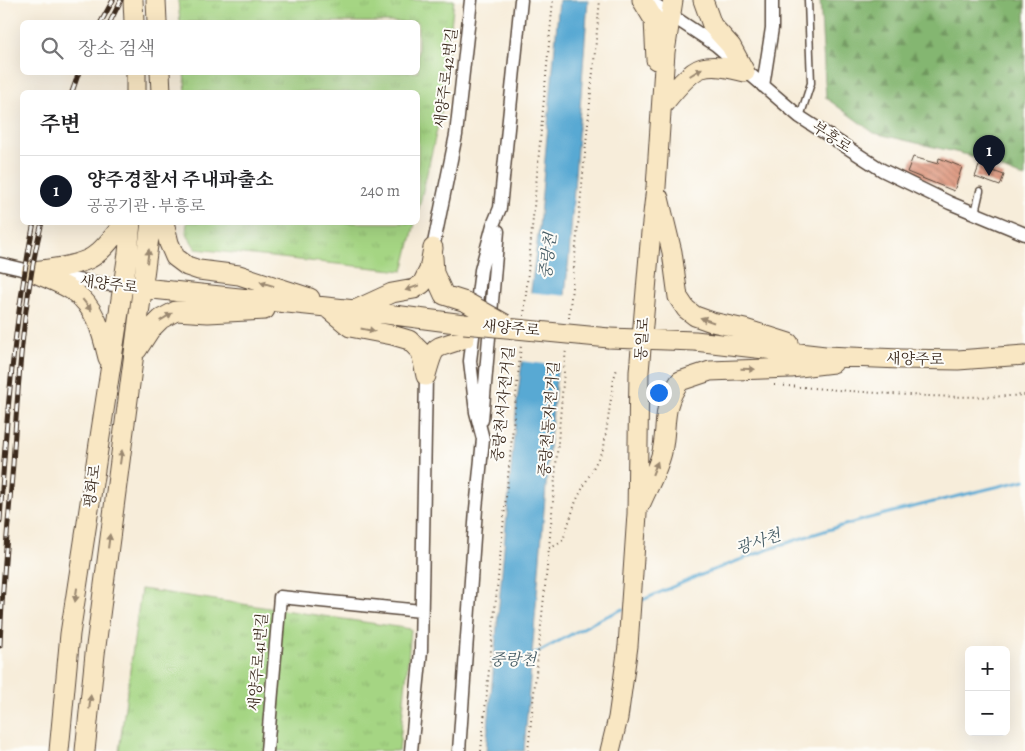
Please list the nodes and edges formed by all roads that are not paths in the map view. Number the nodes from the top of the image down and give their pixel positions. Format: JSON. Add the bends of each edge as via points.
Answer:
{"nodes":[{"id":1,"x":133,"y":0,"type":"edge"},
{"id":2,"x":156,"y":0,"type":"edge"},
{"id":3,"x":471,"y":0,"type":"edge"},
{"id":4,"x":521,"y":0,"type":"edge"},
{"id":5,"x":642,"y":0,"type":"edge"},
{"id":6,"x":648,"y":0,"type":"edge"},
{"id":7,"x":702,"y":0,"type":"edge"},
{"id":8,"x":772,"y":0,"type":"edge"},
{"id":9,"x":808,"y":0,"type":"edge"},
{"id":10,"x":672,"y":8,"type":"edge"},
{"id":11,"x":134,"y":20,"type":"edge"},
{"id":12,"x":157,"y":20,"type":"edge"},
{"id":13,"x":746,"y":72,"type":"junction"},
{"id":14,"x":136,"y":75,"type":"edge"},
{"id":15,"x":160,"y":75,"type":"edge"},
{"id":16,"x":763,"y":86,"type":"junction"},
{"id":17,"x":136,"y":90,"type":"edge"},
{"id":18,"x":161,"y":90,"type":"edge"},
{"id":19,"x":661,"y":113,"type":"junction"},
{"id":20,"x":800,"y":117,"type":"junction"},
{"id":21,"x":656,"y":187,"type":"junction"},
{"id":22,"x":980,"y":191,"type":"dead end"},
{"id":23,"x":975,"y":213,"type":"junction"},
{"id":24,"x":123,"y":225,"type":"edge"},
{"id":25,"x":131,"y":225,"type":"edge"},
{"id":26,"x":152,"y":225,"type":"edge"},
{"id":27,"x":165,"y":225,"type":"edge"},
{"id":28,"x":651,"y":232,"type":"junction"},
{"id":29,"x":1025,"y":234,"type":"edge"},
{"id":30,"x":433,"y":248,"type":"junction"},
{"id":31,"x":0,"y":264,"type":"edge"},
{"id":32,"x":31,"y":271,"type":"junction"},
{"id":33,"x":122,"y":287,"type":"junction"},
{"id":34,"x":143,"y":288,"type":"junction"},
{"id":35,"x":325,"y":307,"type":"junction"},
{"id":36,"x":351,"y":310,"type":"junction"},
{"id":37,"x":514,"y":328,"type":"junction"},
{"id":38,"x":464,"y":331,"type":"junction"},
{"id":39,"x":613,"y":338,"type":"junction"},
{"id":40,"x":643,"y":339,"type":"junction"},
{"id":41,"x":1025,"y":345,"type":"edge"},
{"id":42,"x":802,"y":352,"type":"junction"},
{"id":43,"x":135,"y":353,"type":"junction"},
{"id":44,"x":1016,"y":356,"type":"edge"},
{"id":45,"x":869,"y":358,"type":"junction"},
{"id":46,"x":110,"y":365,"type":"junction"},
{"id":47,"x":426,"y":376,"type":"junction"},
{"id":48,"x":638,"y":458,"type":"junction"},
{"id":49,"x":637,"y":514,"type":"junction"},
{"id":50,"x":420,"y":611,"type":"junction"},
{"id":51,"x":59,"y":751,"type":"edge"},
{"id":52,"x":85,"y":751,"type":"edge"},
{"id":53,"x":267,"y":751,"type":"edge"},
{"id":54,"x":411,"y":751,"type":"edge"},
{"id":55,"x":459,"y":751,"type":"edge"},
{"id":56,"x":610,"y":751,"type":"edge"}],
"edges":[{"from":1,"to":11,"type":"main road"},
{"from":2,"to":12,"type":"main road"},
{"from":3,"to":30,"type":"street","name":"새양주로42번길","via":[[456,135]]},
{"from":4,"to":55,"type":"street","via":[[500,208],[481,270],[470,361],[483,439]]},
{"from":5,"to":19,"type":"main road","via":[[654,20]]},
{"from":6,"to":10,"type":"street","name":"부흥로"},
{"from":7,"to":13,"type":"main road","via":[[712,25],[731,46]]},
{"from":8,"to":16,"type":"street","via":[[772,28]]},
{"from":9,"to":20,"type":"lane","via":[[811,83]]},
{"from":10,"to":13,"type":"street","name":"부흥로"},
{"from":10,"to":19,"type":"main road","name":"동일로"},
{"from":13,"to":16,"type":"street","name":"부흥로"},
{"from":19,"to":13,"type":"main road","one_way":true,"via":[[686,79],[702,68],[725,67]]},
{"from":14,"to":17,"type":"main road"},
{"from":15,"to":18,"type":"main road"},
{"from":16,"to":20,"type":"street","name":"부흥로"},
{"from":19,"to":21,"type":"main road","name":"동일로"},
{"from":20,"to":23,"type":"street","name":"부흥로","via":[[882,170]]},
{"from":21,"to":28,"type":"main road","name":"동일로"},
{"from":42,"to":21,"type":"main road","one_way":true,"via":[[793,344],[712,322],[686,309],[678,296],[672,252]]},
{"from":22,"to":23,"type":"lane"},
{"from":23,"to":29,"type":"street","name":"부흥로"},
{"from":24,"to":32,"type":"main road","via":[[90,258]]},
{"from":25,"to":33,"type":"main road","name":"평화로"},
{"from":34,"to":26,"type":"main road","name":"평화로","one_way":true},
{"from":36,"to":27,"type":"main road","one_way":true,"via":[[239,275],[187,266],[175,257]]},
{"from":28,"to":39,"type":"main road","via":[[632,329]]},
{"from":28,"to":40,"type":"main road","name":"동일로"},
{"from":30,"to":36,"type":"main road","one_way":true,"via":[[429,270],[422,284]]},
{"from":30,"to":37,"type":"main road","bridge":true,"via":[[434,273],[444,295],[466,302]]},
{"from":31,"to":32,"type":"street","name":"새양주로"},
{"from":32,"to":33,"type":"street","name":"새양주로"},
{"from":32,"to":46,"type":"main road","one_way":true,"via":[[73,291],[84,301],[98,321]]},
{"from":33,"to":34,"type":"street","name":"새양주로"},
{"from":33,"to":46,"type":"main road","name":"평화로"},
{"from":34,"to":35,"type":"main road","name":"새양주로"},
{"from":34,"to":43,"type":"main road","name":"평화로"},
{"from":35,"to":36,"type":"main road","name":"새양주로"},
{"from":43,"to":35,"type":"main road","one_way":true,"via":[[161,319],[176,311],[208,313]]},
{"from":35,"to":47,"type":"main road","one_way":true,"via":[[350,327],[409,340],[421,352]]},
{"from":36,"to":38,"type":"main road","name":"새양주로"},
{"from":37,"to":38,"type":"main road","name":"새양주로","bridge":true},
{"from":37,"to":39,"type":"main road","name":"새양주로","bridge":true},
{"from":38,"to":47,"type":"main road","via":[[435,348]]},
{"from":39,"to":40,"type":"main road","name":"새양주로"},
{"from":39,"to":48,"type":"main road","via":[[631,353],[630,405]]},
{"from":40,"to":42,"type":"main road","name":"새양주로"},
{"from":40,"to":48,"type":"main road","name":"동일로","via":[[639,372]]},
{"from":41,"to":44,"type":"main road"},
{"from":42,"to":45,"type":"main road","name":"새양주로"},
{"from":52,"to":43,"type":"main road","name":"평화로","one_way":true},
{"from":44,"to":45,"type":"main road","name":"새양주로","via":[[958,360]]},
{"from":49,"to":45,"type":"main road","one_way":true,"via":[[662,453],[668,402],[680,381],[710,371],[791,368]]},
{"from":46,"to":51,"type":"main road","name":"평화로","one_way":true,"via":[[70,634]]},
{"from":47,"to":50,"type":"street"},
{"from":48,"to":49,"type":"main road","name":"동일로"},
{"from":49,"to":56,"type":"main road","name":"동일로","via":[[628,646]]},
{"from":50,"to":53,"type":"street","name":"새양주로41번길","via":[[280,597]]},
{"from":50,"to":54,"type":"street","via":[[421,651]]}]}
